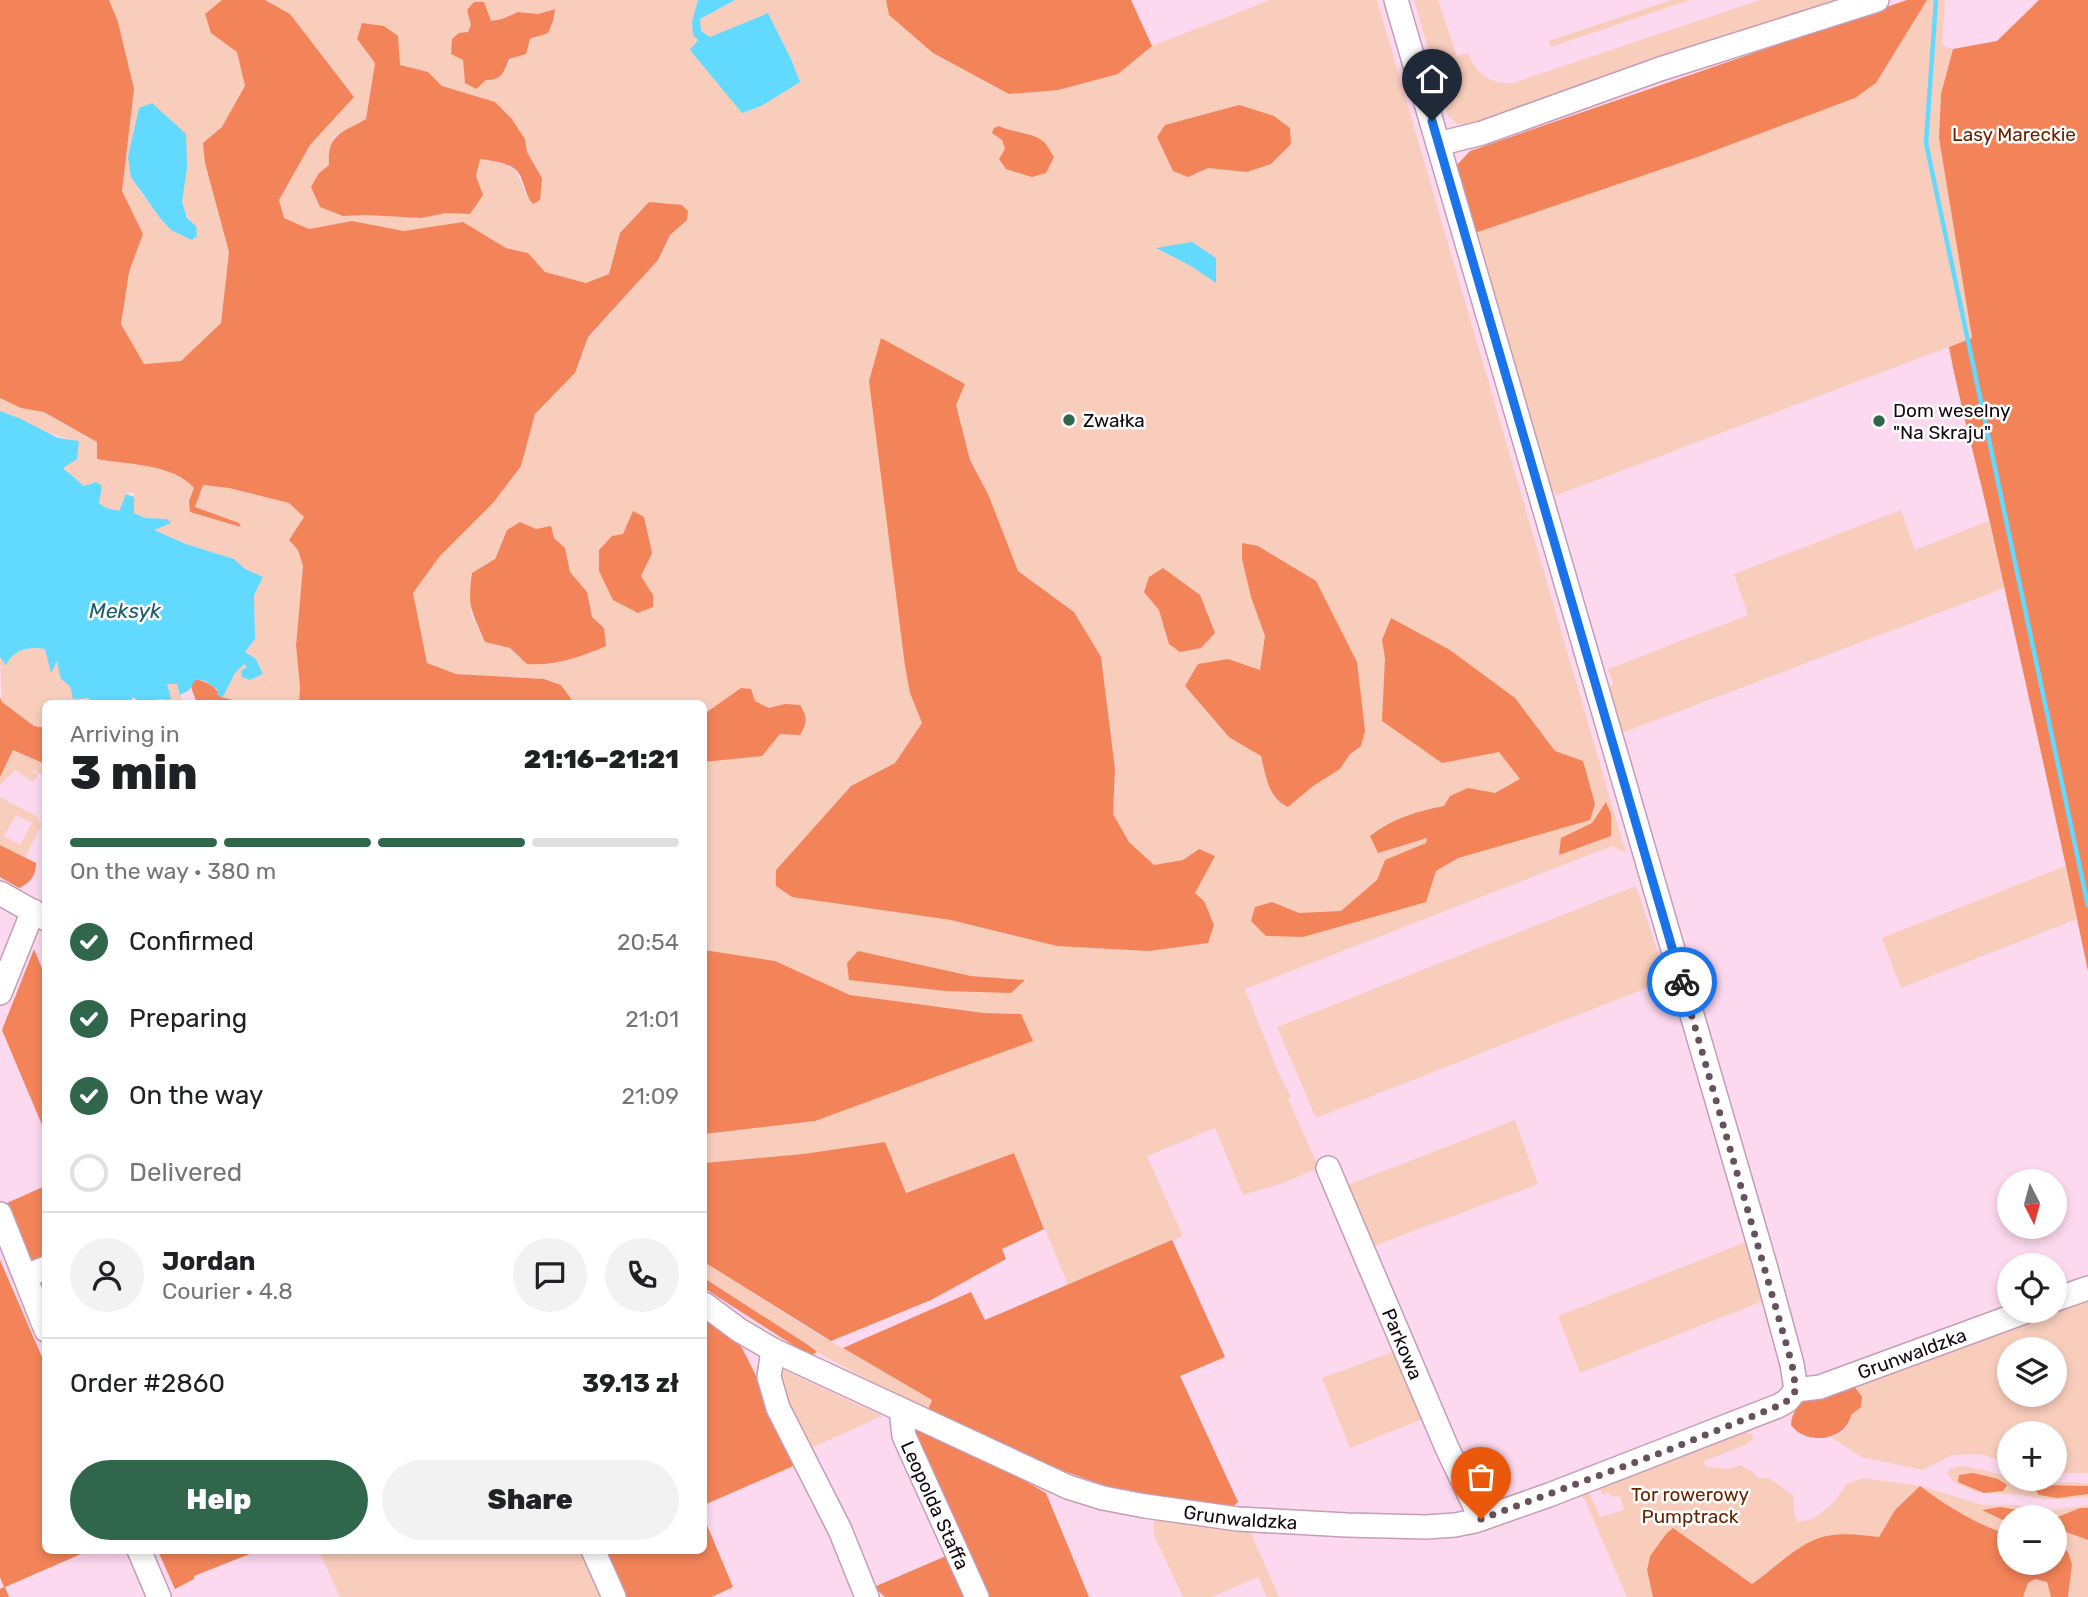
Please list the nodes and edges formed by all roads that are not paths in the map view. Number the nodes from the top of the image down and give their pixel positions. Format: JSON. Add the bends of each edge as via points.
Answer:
{"nodes":[{"id":1,"x":1396,"y":0,"type":"edge"},
{"id":2,"x":1877,"y":0,"type":"edge"},
{"id":3,"x":1438,"y":144,"type":"junction"},
{"id":4,"x":0,"y":892,"type":"edge"},
{"id":5,"x":39,"y":915,"type":"edge"},
{"id":6,"x":0,"y":993,"type":"edge"},
{"id":7,"x":1328,"y":1168,"type":"dead end"},
{"id":8,"x":0,"y":1214,"type":"edge"},
{"id":9,"x":35,"y":1272,"type":"edge"},
{"id":10,"x":2088,"y":1288,"type":"edge"},
{"id":11,"x":2067,"y":1295,"type":"edge"},
{"id":12,"x":707,"y":1306,"type":"edge"},
{"id":13,"x":42,"y":1310,"type":"edge"},
{"id":14,"x":1997,"y":1322,"type":"edge"},
{"id":15,"x":773,"y":1350,"type":"junction"},
{"id":16,"x":1796,"y":1385,"type":"junction"},
{"id":17,"x":901,"y":1410,"type":"junction"},
{"id":18,"x":1481,"y":1519,"type":"junction"},
{"id":19,"x":141,"y":1554,"type":"edge"},
{"id":20,"x":595,"y":1554,"type":"edge"},
{"id":21,"x":159,"y":1597,"type":"edge"},
{"id":22,"x":614,"y":1597,"type":"edge"},
{"id":23,"x":867,"y":1597,"type":"edge"},
{"id":24,"x":977,"y":1597,"type":"edge"}],
"edges":[{"from":1,"to":3,"type":"street"},
{"from":2,"to":3,"type":"street"},
{"from":3,"to":16,"type":"street"},
{"from":4,"to":5,"type":"street"},
{"from":5,"to":6,"type":"street"},
{"from":7,"to":18,"type":"street","name":"Parkowa"},
{"from":8,"to":9,"type":"street"},
{"from":9,"to":13,"type":"street"},
{"from":10,"to":11,"type":"street"},
{"from":12,"to":15,"type":"street","name":"Grunwaldzka"},
{"from":14,"to":16,"type":"street","name":"Grunwaldzka","via":[[1820,1387]]},
{"from":15,"to":17,"type":"street","name":"Grunwaldzka"},
{"from":15,"to":23,"type":"street","via":[[769,1377],[778,1408],[840,1530]]},
{"from":16,"to":18,"type":"street","name":"Grunwaldzka","via":[[1787,1401],[1778,1406]]},
{"from":17,"to":18,"type":"street","name":"Grunwaldzka","via":[[1077,1490],[1144,1506],[1238,1519],[1347,1525],[1426,1527]]},
{"from":17,"to":24,"type":"street","name":"Leopolda Staffa","via":[[904,1436]]},
{"from":19,"to":21,"type":"street"},
{"from":20,"to":22,"type":"street"}]}
